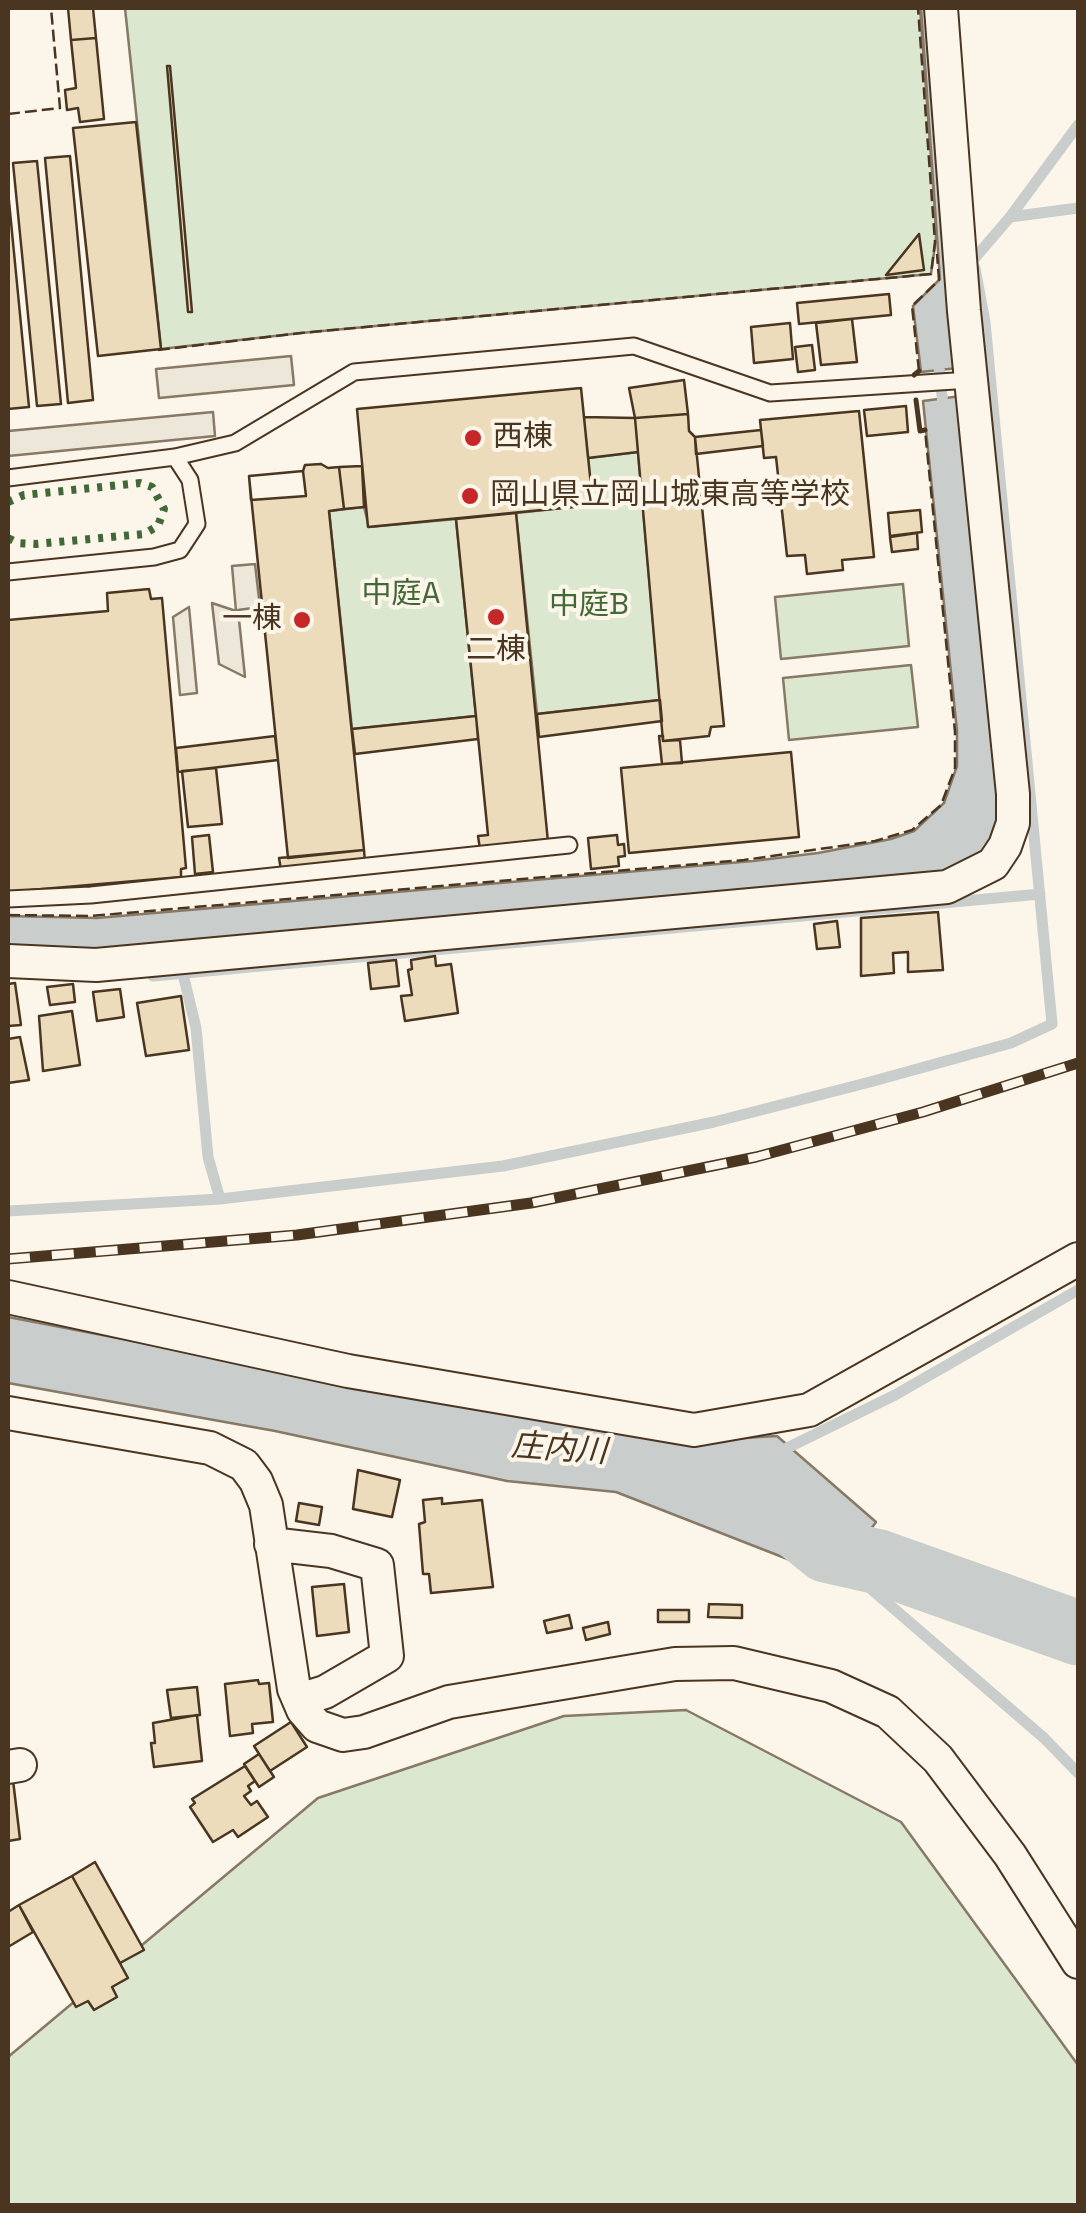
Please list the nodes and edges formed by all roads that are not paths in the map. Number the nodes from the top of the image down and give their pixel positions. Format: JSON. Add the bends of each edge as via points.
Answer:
{"nodes":[{"id":1,"x":941,"y":8,"type":"edge"},
{"id":2,"x":964,"y":381,"type":"junction"},
{"id":3,"x":175,"y":457,"type":"junction"},
{"id":4,"x":8,"y":478,"type":"edge"},
{"id":5,"x":8,"y":572,"type":"edge"},
{"id":6,"x":569,"y":845,"type":"dead end"},
{"id":7,"x":8,"y":899,"type":"edge"},
{"id":8,"x":8,"y":961,"type":"edge"},
{"id":9,"x":1078,"y":1259,"type":"edge"},
{"id":10,"x":8,"y":1296,"type":"edge"},
{"id":11,"x":8,"y":1413,"type":"edge"},
{"id":12,"x":272,"y":1544,"type":"junction"},
{"id":13,"x":299,"y":1700,"type":"junction"},
{"id":14,"x":1078,"y":1962,"type":"edge"}],
"edges":[{"from":1,"to":2,"type":"street"},
{"from":2,"to":3,"type":"lane","via":[[770,392],[634,346],[354,372],[235,444]]},
{"from":2,"to":8,"type":"street","via":[[1012,794],[1012,822],[994,864],[946,887],[96,965]]},
{"from":3,"to":4,"type":"lane"},
{"from":3,"to":5,"type":"lane","via":[[190,480],[198,524],[180,550]]},
{"from":6,"to":7,"type":"lane"},
{"from":9,"to":10,"type":"street","via":[[809,1410],[694,1430],[348,1371]]},
{"from":11,"to":12,"type":"street","via":[[210,1448],[244,1465],[256,1481]]},
{"from":12,"to":13,"type":"street"},
{"from":12,"to":13,"type":"street","via":[[377,1565],[387,1656]]},
{"from":13,"to":14,"type":"street","via":[[316,1726],[343,1736],[450,1702],[675,1664],[734,1663],[830,1686],[888,1712],[938,1759]]}]}
